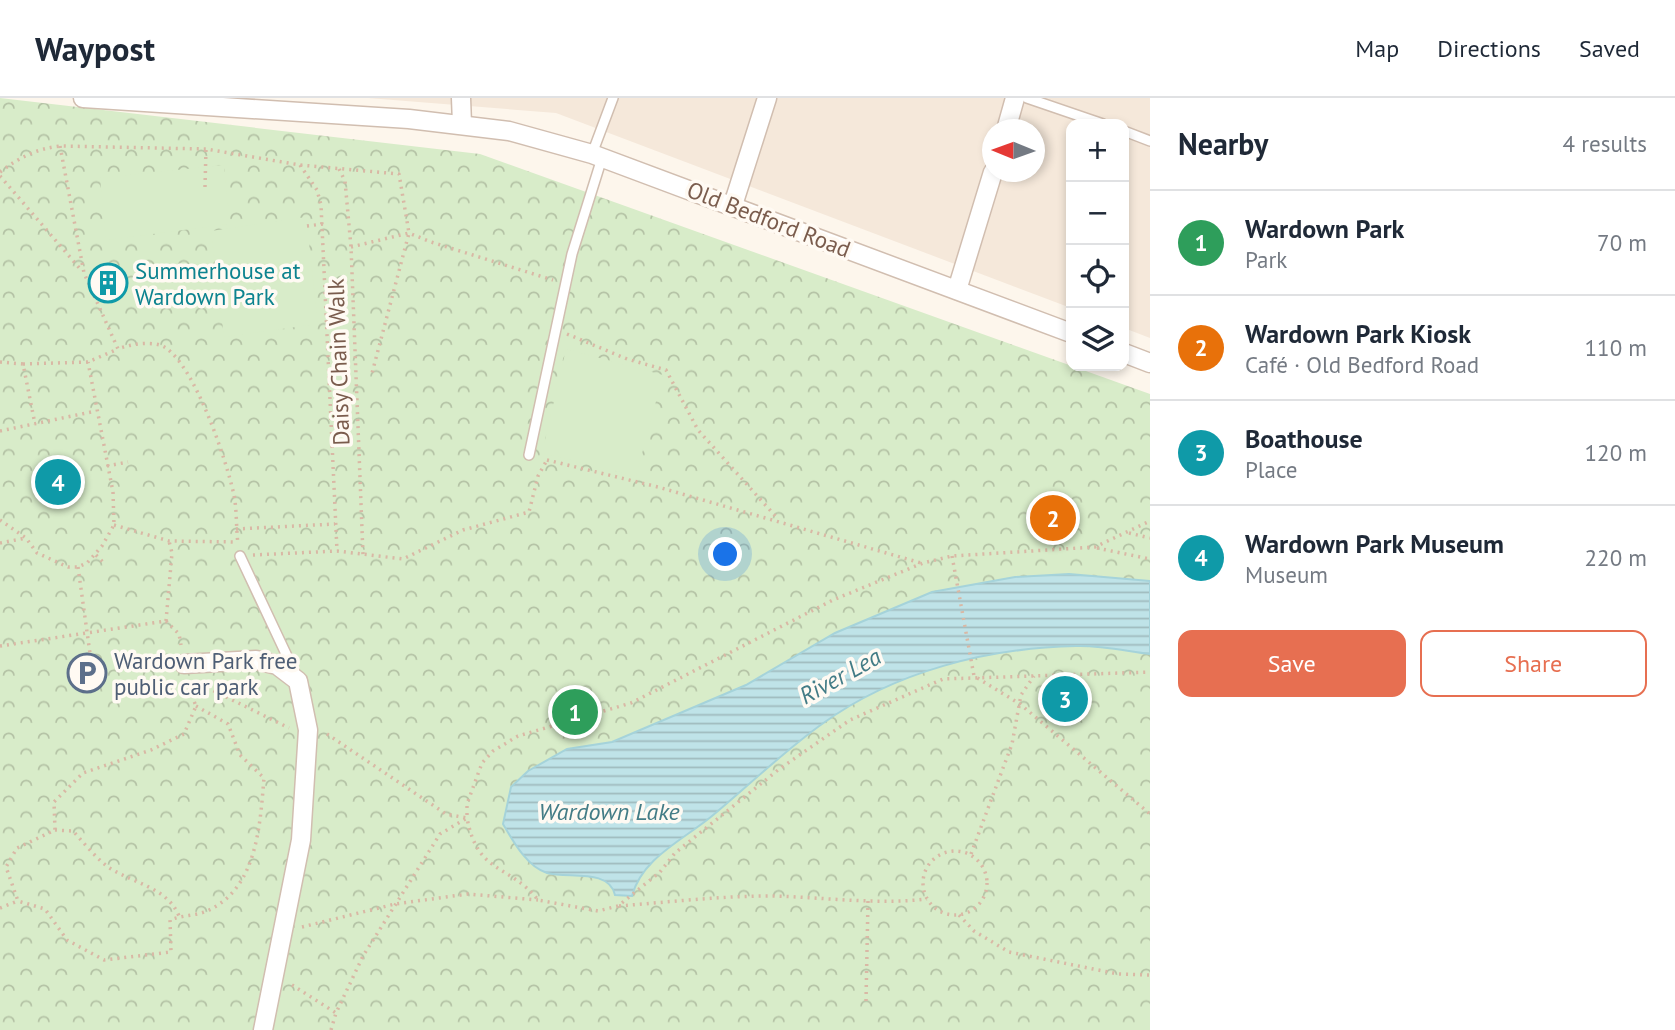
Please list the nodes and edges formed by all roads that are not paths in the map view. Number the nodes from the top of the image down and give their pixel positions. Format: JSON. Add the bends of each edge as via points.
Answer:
{"nodes":[{"id":1,"x":83,"y":98,"type":"edge"},
{"id":2,"x":461,"y":98,"type":"edge"},
{"id":3,"x":613,"y":98,"type":"edge"},
{"id":4,"x":767,"y":98,"type":"edge"},
{"id":5,"x":1015,"y":99,"type":"edge"},
{"id":6,"x":1009,"y":119,"type":"edge"},
{"id":7,"x":1085,"y":119,"type":"edge"},
{"id":8,"x":462,"y":124,"type":"junction"},
{"id":9,"x":1129,"y":133,"type":"edge"},
{"id":10,"x":1150,"y":141,"type":"edge"},
{"id":11,"x":597,"y":156,"type":"junction"},
{"id":12,"x":990,"y":182,"type":"edge"},
{"id":13,"x":733,"y":205,"type":"junction"},
{"id":14,"x":957,"y":290,"type":"junction"},
{"id":15,"x":1066,"y":331,"type":"edge"},
{"id":16,"x":1129,"y":355,"type":"edge"},
{"id":17,"x":1150,"y":363,"type":"edge"},
{"id":18,"x":529,"y":455,"type":"road end"},
{"id":19,"x":240,"y":555,"type":"road end"},
{"id":20,"x":184,"y":664,"type":"dead end"},
{"id":21,"x":298,"y":681,"type":"junction"},
{"id":22,"x":263,"y":1030,"type":"edge"}],
"edges":[{"from":1,"to":8,"type":"street","name":"Old Bedford Road"},
{"from":2,"to":8,"type":"street"},
{"from":3,"to":11,"type":"lane"},
{"from":4,"to":13,"type":"street"},
{"from":5,"to":6,"type":"street"},
{"from":5,"to":7,"type":"lane"},
{"from":8,"to":11,"type":"street","name":"Old Bedford Road","via":[[551,141]]},
{"from":9,"to":10,"type":"lane"},
{"from":11,"to":13,"type":"street","name":"Old Bedford Road"},
{"from":11,"to":18,"type":"lane"},
{"from":12,"to":14,"type":"street"},
{"from":13,"to":14,"type":"street","name":"Old Bedford Road"},
{"from":14,"to":15,"type":"street","name":"Old Bedford Road"},
{"from":16,"to":17,"type":"street"},
{"from":19,"to":21,"type":"lane"},
{"from":20,"to":21,"type":"street","via":[[256,660],[277,665]]},
{"from":21,"to":22,"type":"street","via":[[301,840]]}]}
